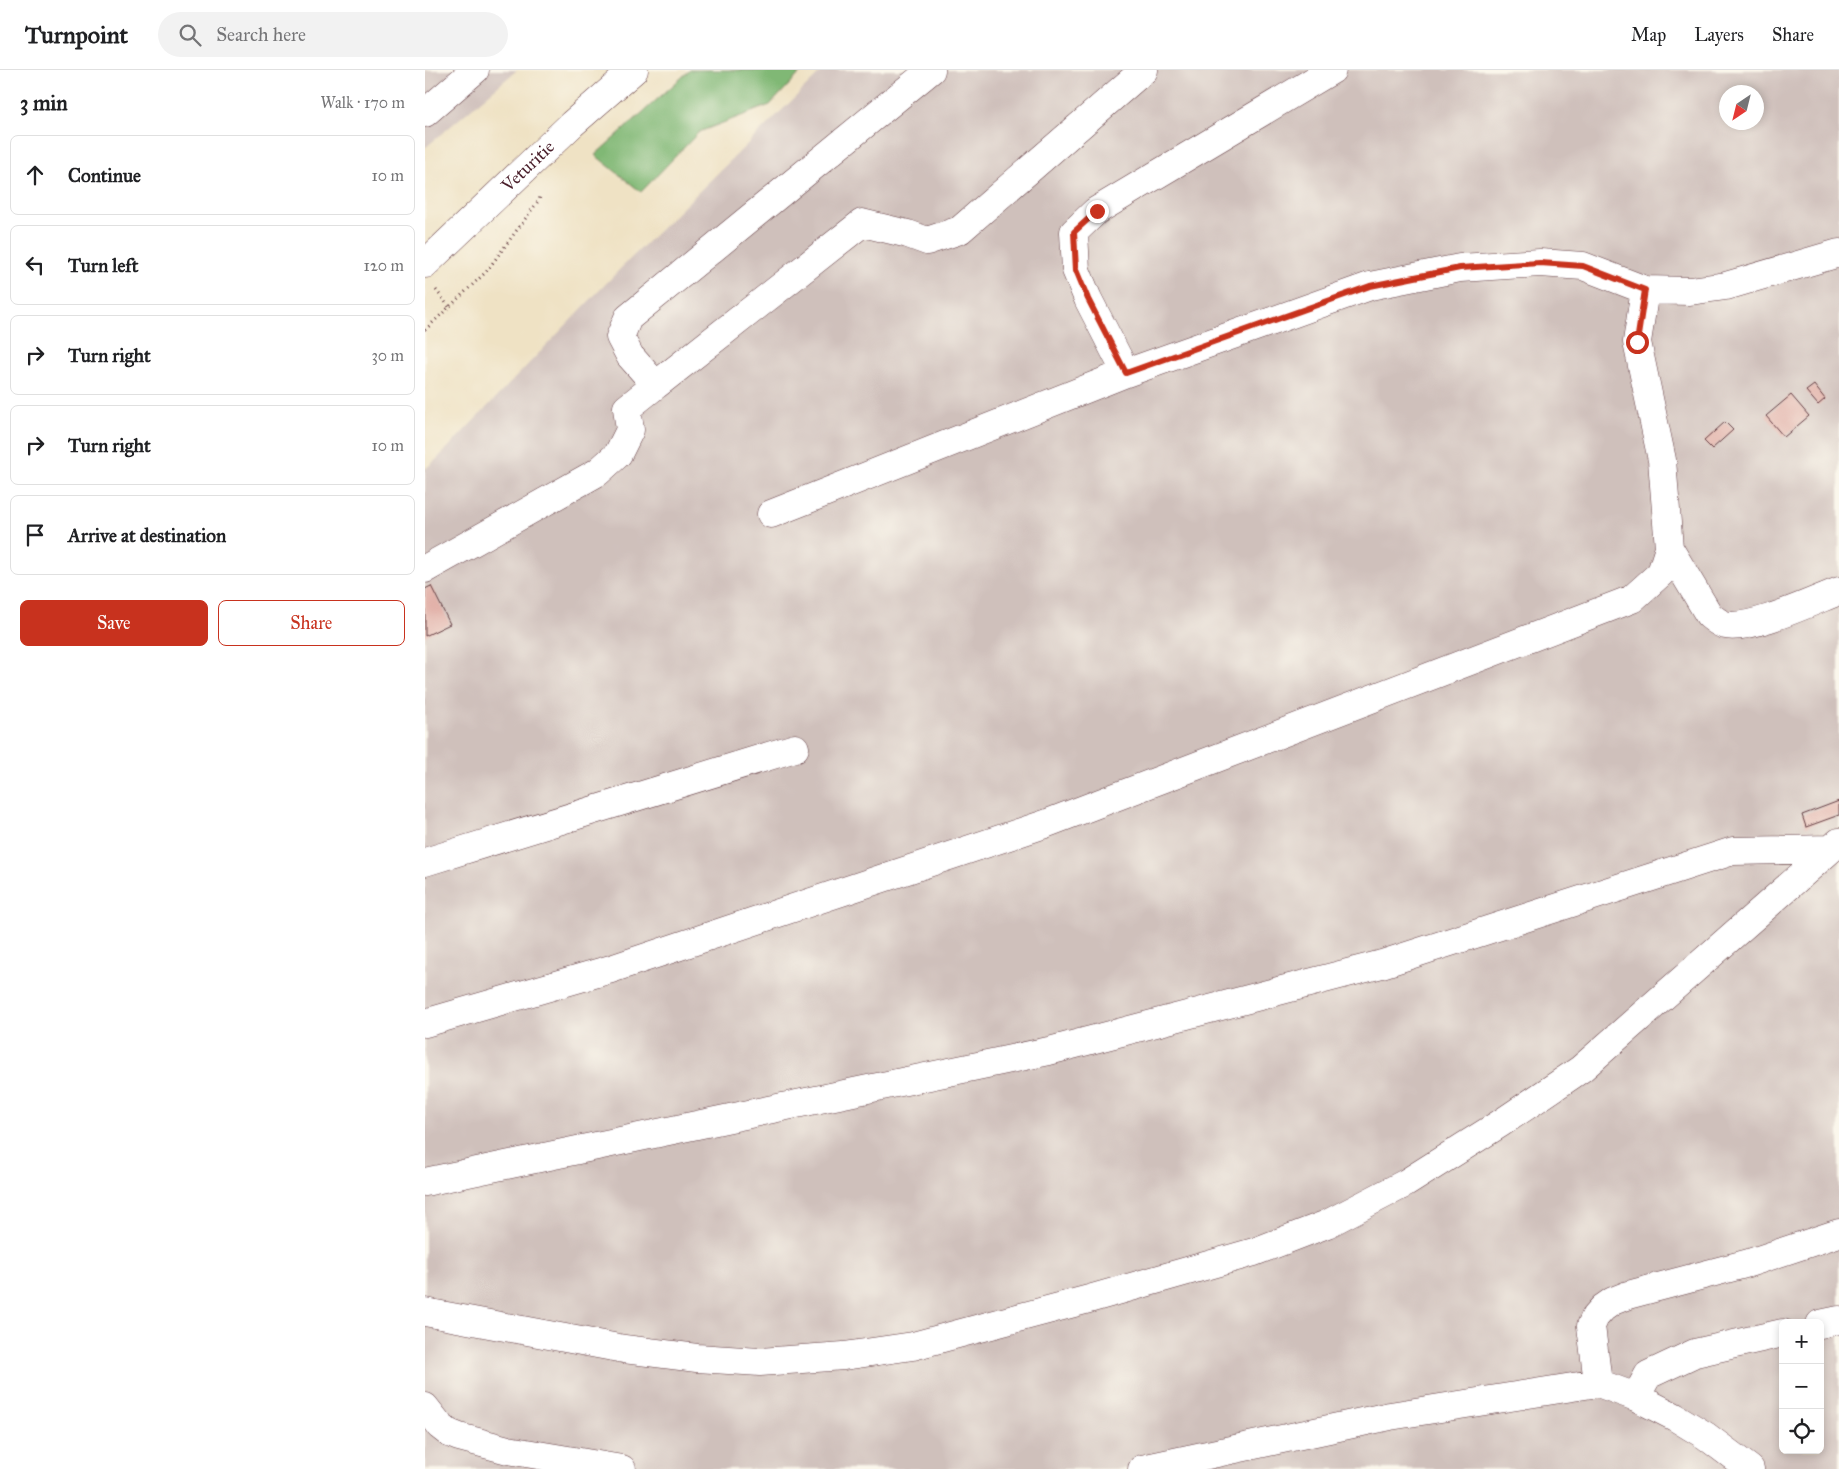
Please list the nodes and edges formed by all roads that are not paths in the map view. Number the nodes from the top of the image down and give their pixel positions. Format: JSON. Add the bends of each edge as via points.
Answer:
{"nodes":[{"id":1,"x":475,"y":70,"type":"edge"},
{"id":2,"x":634,"y":70,"type":"edge"},
{"id":3,"x":931,"y":70,"type":"edge"},
{"id":4,"x":1144,"y":70,"type":"edge"},
{"id":5,"x":1332,"y":70,"type":"edge"},
{"id":6,"x":425,"y":113,"type":"edge"},
{"id":7,"x":1839,"y":253,"type":"edge"},
{"id":8,"x":425,"y":264,"type":"edge"},
{"id":9,"x":1645,"y":290,"type":"junction"},
{"id":10,"x":1126,"y":373,"type":"junction"},
{"id":11,"x":656,"y":385,"type":"junction"},
{"id":12,"x":771,"y":514,"type":"dead end"},
{"id":13,"x":1669,"y":548,"type":"junction"},
{"id":14,"x":425,"y":569,"type":"edge"},
{"id":15,"x":1839,"y":591,"type":"edge"},
{"id":16,"x":795,"y":748,"type":"dead end"},
{"id":17,"x":1835,"y":845,"type":"edge"},
{"id":18,"x":425,"y":862,"type":"edge"},
{"id":19,"x":425,"y":1023,"type":"edge"},
{"id":20,"x":425,"y":1182,"type":"edge"},
{"id":21,"x":1839,"y":1233,"type":"edge"},
{"id":22,"x":426,"y":1316,"type":"edge"},
{"id":23,"x":1839,"y":1320,"type":"edge"},
{"id":24,"x":1824,"y":1323,"type":"edge"},
{"id":25,"x":1779,"y":1334,"type":"edge"},
{"id":26,"x":1598,"y":1383,"type":"junction"},
{"id":27,"x":1635,"y":1397,"type":"junction"},
{"id":28,"x":425,"y":1407,"type":"edge"},
{"id":29,"x":622,"y":1469,"type":"edge"},
{"id":30,"x":1141,"y":1469,"type":"edge"},
{"id":31,"x":1750,"y":1469,"type":"edge"}],
"edges":[{"from":1,"to":6,"type":"main road"},
{"from":2,"to":8,"type":"main road","name":"Veturitie"},
{"from":3,"to":11,"type":"main road","via":[[628,318],[620,337],[630,356]]},
{"from":4,"to":11,"type":"main road","via":[[960,230],[927,242],[862,223]]},
{"from":5,"to":10,"type":"main road","via":[[1097,211],[1074,232],[1076,270]]},
{"from":7,"to":9,"type":"main road","via":[[1726,286],[1690,291]]},
{"from":9,"to":10,"type":"main road","via":[[1583,266],[1540,263],[1460,268],[1370,286]]},
{"from":9,"to":13,"type":"main road","via":[[1637,342],[1662,460]]},
{"from":10,"to":12,"type":"main road"},
{"from":11,"to":14,"type":"main road","via":[[627,408],[630,430],[618,454],[598,472]]},
{"from":13,"to":15,"type":"main road","via":[[1709,615],[1725,625],[1754,623]]},
{"from":13,"to":19,"type":"main road","via":[[1661,573],[1632,599],[1045,824],[611,969]]},
{"from":16,"to":18,"type":"main road"},
{"from":17,"to":20,"type":"main road","via":[[1733,851],[1382,964],[1049,1051]]},
{"from":17,"to":22,"type":"main road","via":[[1581,1069],[1406,1183],[1327,1224],[1254,1252],[913,1346],[844,1356],[760,1362],[697,1358]]},
{"from":21,"to":26,"type":"main road","via":[[1749,1263],[1613,1301],[1595,1317],[1591,1326]]},
{"from":23,"to":24,"type":"main road"},
{"from":25,"to":27,"type":"main road","via":[[1695,1353],[1648,1375]]},
{"from":26,"to":27,"type":"main road"},
{"from":26,"to":30,"type":"main road","via":[[1390,1416]]},
{"from":27,"to":31,"type":"main road","via":[[1675,1417]]},
{"from":28,"to":29,"type":"main road","via":[[440,1426],[459,1437],[508,1450]]}]}
